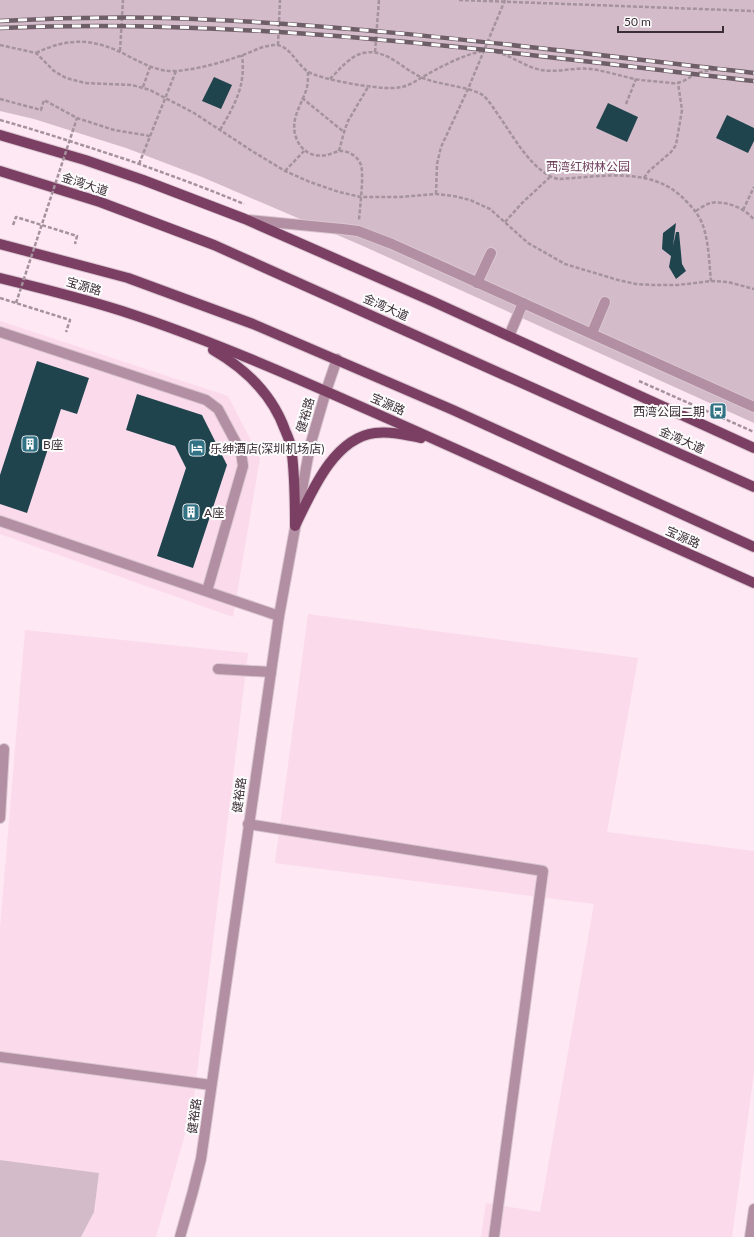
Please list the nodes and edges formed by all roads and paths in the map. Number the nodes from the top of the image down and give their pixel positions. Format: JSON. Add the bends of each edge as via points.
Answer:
{"nodes":[{"id":1,"x":123,"y":0,"type":"edge"},
{"id":2,"x":280,"y":0,"type":"edge"},
{"id":3,"x":379,"y":0,"type":"edge"},
{"id":4,"x":460,"y":0,"type":"edge"},
{"id":5,"x":500,"y":0,"type":"edge"},
{"id":6,"x":511,"y":0,"type":"edge"},
{"id":7,"x":505,"y":1,"type":"edge"},
{"id":8,"x":754,"y":12,"type":"edge"},
{"id":9,"x":0,"y":45,"type":"edge"},
{"id":10,"x":278,"y":45,"type":"junction"},
{"id":11,"x":120,"y":51,"type":"junction"},
{"id":12,"x":484,"y":51,"type":"junction"},
{"id":13,"x":375,"y":52,"type":"junction"},
{"id":14,"x":36,"y":54,"type":"junction"},
{"id":15,"x":242,"y":55,"type":"junction"},
{"id":16,"x":150,"y":67,"type":"junction"},
{"id":17,"x":176,"y":71,"type":"junction"},
{"id":18,"x":308,"y":72,"type":"junction"},
{"id":19,"x":754,"y":74,"type":"edge"},
{"id":20,"x":422,"y":78,"type":"junction"},
{"id":21,"x":330,"y":79,"type":"junction"},
{"id":22,"x":636,"y":79,"type":"junction"},
{"id":23,"x":678,"y":83,"type":"junction"},
{"id":24,"x":368,"y":86,"type":"junction"},
{"id":25,"x":143,"y":87,"type":"junction"},
{"id":26,"x":468,"y":90,"type":"junction"},
{"id":27,"x":166,"y":97,"type":"junction"},
{"id":28,"x":302,"y":98,"type":"junction"},
{"id":29,"x":0,"y":99,"type":"edge"},
{"id":30,"x":626,"y":104,"type":"dead end"},
{"id":31,"x":77,"y":118,"type":"junction"},
{"id":32,"x":220,"y":130,"type":"junction"},
{"id":33,"x":344,"y":132,"type":"junction"},
{"id":34,"x":0,"y":135,"type":"edge"},
{"id":35,"x":150,"y":136,"type":"junction"},
{"id":36,"x":304,"y":151,"type":"junction"},
{"id":37,"x":339,"y":151,"type":"junction"},
{"id":38,"x":139,"y":164,"type":"dead end"},
{"id":39,"x":286,"y":171,"type":"junction"},
{"id":40,"x":0,"y":172,"type":"edge"},
{"id":41,"x":550,"y":177,"type":"junction"},
{"id":42,"x":644,"y":178,"type":"junction"},
{"id":43,"x":754,"y":187,"type":"edge"},
{"id":44,"x":436,"y":194,"type":"junction"},
{"id":45,"x":361,"y":197,"type":"junction"},
{"id":46,"x":743,"y":210,"type":"junction"},
{"id":47,"x":696,"y":211,"type":"junction"},
{"id":48,"x":245,"y":219,"type":"junction"},
{"id":49,"x":754,"y":220,"type":"edge"},
{"id":50,"x":505,"y":222,"type":"junction"},
{"id":51,"x":13,"y":225,"type":"dead end"},
{"id":52,"x":42,"y":225,"type":"junction"},
{"id":53,"x":358,"y":232,"type":"junction"},
{"id":54,"x":0,"y":244,"type":"edge"},
{"id":55,"x":75,"y":244,"type":"dead end"},
{"id":56,"x":491,"y":253,"type":"dead end"},
{"id":57,"x":0,"y":278,"type":"edge"},
{"id":58,"x":711,"y":281,"type":"junction"},
{"id":59,"x":477,"y":284,"type":"junction"},
{"id":60,"x":754,"y":289,"type":"edge"},
{"id":61,"x":0,"y":298,"type":"edge"},
{"id":62,"x":605,"y":302,"type":"dead end"},
{"id":63,"x":16,"y":303,"type":"junction"},
{"id":64,"x":523,"y":304,"type":"junction"},
{"id":65,"x":0,"y":332,"type":"edge"},
{"id":66,"x":66,"y":332,"type":"dead end"},
{"id":67,"x":184,"y":333,"type":"junction"},
{"id":68,"x":592,"y":334,"type":"junction"},
{"id":69,"x":509,"y":336,"type":"junction"},
{"id":70,"x":337,"y":359,"type":"junction"},
{"id":71,"x":326,"y":391,"type":"junction"},
{"id":72,"x":754,"y":408,"type":"edge"},
{"id":73,"x":440,"y":442,"type":"junction"},
{"id":74,"x":754,"y":448,"type":"edge"},
{"id":75,"x":754,"y":487,"type":"edge"},
{"id":76,"x":0,"y":521,"type":"edge"},
{"id":77,"x":295,"y":526,"type":"junction"},
{"id":78,"x":754,"y":547,"type":"edge"},
{"id":79,"x":726,"y":571,"type":"junction"},
{"id":80,"x":754,"y":583,"type":"edge"},
{"id":81,"x":754,"y":590,"type":"edge"},
{"id":82,"x":207,"y":592,"type":"junction"},
{"id":83,"x":279,"y":616,"type":"junction"},
{"id":84,"x":218,"y":669,"type":"dead end"},
{"id":85,"x":271,"y":672,"type":"junction"},
{"id":86,"x":4,"y":749,"type":"dead end"},
{"id":87,"x":0,"y":818,"type":"edge"},
{"id":88,"x":248,"y":824,"type":"junction"},
{"id":89,"x":0,"y":1057,"type":"edge"},
{"id":90,"x":211,"y":1085,"type":"junction"},
{"id":91,"x":754,"y":1209,"type":"edge"},
{"id":92,"x":180,"y":1237,"type":"edge"},
{"id":93,"x":494,"y":1237,"type":"edge"},
{"id":94,"x":750,"y":1237,"type":"edge"}],
"edges":[{"from":1,"to":11,"type":"path"},
{"from":2,"to":10,"type":"path"},
{"from":3,"to":13,"type":"path"},
{"from":4,"to":7,"type":"path"},
{"from":5,"to":7,"type":"path"},
{"from":6,"to":7,"type":"path"},
{"from":7,"to":8,"type":"path"},
{"from":7,"to":12,"type":"path"},
{"from":9,"to":14,"type":"path"},
{"from":10,"to":15,"type":"path","via":[[259,48]]},
{"from":10,"to":18,"type":"path","via":[[289,50]]},
{"from":11,"to":14,"type":"path","via":[[83,41],[54,46]]},
{"from":11,"to":16,"type":"path"},
{"from":12,"to":20,"type":"path","via":[[468,55]]},
{"from":12,"to":22,"type":"path","via":[[506,55],[542,70],[590,69]]},
{"from":12,"to":26,"type":"path"},
{"from":13,"to":20,"type":"path","via":[[386,55]]},
{"from":13,"to":21,"type":"path","via":[[356,56]]},
{"from":14,"to":25,"type":"path","via":[[66,78],[85,83]]},
{"from":15,"to":17,"type":"path","via":[[207,66]]},
{"from":15,"to":32,"type":"path","via":[[243,77],[235,105]]},
{"from":16,"to":17,"type":"path"},
{"from":16,"to":25,"type":"path"},
{"from":17,"to":27,"type":"path"},
{"from":18,"to":21,"type":"path"},
{"from":18,"to":28,"type":"path"},
{"from":19,"to":23,"type":"path","via":[[716,69]]},
{"from":20,"to":24,"type":"path","via":[[404,87]]},
{"from":20,"to":26,"type":"path"},
{"from":21,"to":24,"type":"path"},
{"from":22,"to":23,"type":"path"},
{"from":22,"to":30,"type":"path"},
{"from":23,"to":42,"type":"path","via":[[682,110],[676,145]]},
{"from":24,"to":33,"type":"path"},
{"from":25,"to":27,"type":"path"},
{"from":26,"to":41,"type":"path","via":[[485,97],[534,165]]},
{"from":26,"to":44,"type":"path","via":[[441,147],[437,164]]},
{"from":27,"to":32,"type":"path"},
{"from":27,"to":35,"type":"path"},
{"from":28,"to":33,"type":"path"},
{"from":28,"to":36,"type":"path","via":[[295,120],[295,134]]},
{"from":29,"to":31,"type":"path","via":[[41,110],[44,100]]},
{"from":31,"to":35,"type":"path","via":[[114,130]]},
{"from":31,"to":52,"type":"path","bridge":true},
{"from":32,"to":39,"type":"path"},
{"from":33,"to":37,"type":"path"},
{"from":34,"to":48,"type":"main road","name":"金湾大道","via":[[85,160]]},
{"from":35,"to":38,"type":"path"},
{"from":36,"to":37,"type":"path","via":[[318,156]]},
{"from":36,"to":39,"type":"path"},
{"from":37,"to":45,"type":"path","via":[[347,152],[361,164]]},
{"from":39,"to":45,"type":"path","via":[[324,187]]},
{"from":40,"to":75,"type":"main road","name":"金湾大道","via":[[100,202],[214,245]]},
{"from":41,"to":42,"type":"path","via":[[558,179],[612,175]]},
{"from":41,"to":50,"type":"path"},
{"from":42,"to":47,"type":"path","via":[[673,189]]},
{"from":43,"to":46,"type":"path"},
{"from":44,"to":45,"type":"path","via":[[400,198]]},
{"from":44,"to":50,"type":"path","via":[[470,200],[490,209]]},
{"from":45,"to":53,"type":"path"},
{"from":46,"to":47,"type":"path","via":[[719,202]]},
{"from":46,"to":49,"type":"path"},
{"from":47,"to":58,"type":"path","via":[[706,240]]},
{"from":48,"to":53,"type":"street"},
{"from":48,"to":69,"type":"main road","name":"金湾大道"},
{"from":50,"to":58,"type":"path","via":[[528,243],[565,264],[618,280],[652,285]]},
{"from":51,"to":52,"type":"path","via":[[16,217]]},
{"from":52,"to":55,"type":"path","via":[[77,236]]},
{"from":52,"to":63,"type":"path","bridge":true},
{"from":53,"to":59,"type":"street","via":[[392,244]]},
{"from":54,"to":70,"type":"main road","name":"宝源路","via":[[128,278],[253,324]]},
{"from":56,"to":59,"type":"street"},
{"from":57,"to":67,"type":"main road","name":"宝源路","via":[[122,311]]},
{"from":58,"to":60,"type":"path","via":[[728,282]]},
{"from":59,"to":64,"type":"street"},
{"from":61,"to":63,"type":"path"},
{"from":62,"to":68,"type":"street"},
{"from":63,"to":66,"type":"path","via":[[70,320]]},
{"from":64,"to":68,"type":"street"},
{"from":64,"to":69,"type":"street"},
{"from":65,"to":82,"type":"street","via":[[206,400],[218,409],[241,452],[243,466]]},
{"from":67,"to":71,"type":"main road","name":"宝源路"},
{"from":67,"to":77,"type":"main road","via":[[242,369],[268,397],[282,422],[290,445]]},
{"from":68,"to":72,"type":"street"},
{"from":69,"to":74,"type":"main road","name":"金湾大道"},
{"from":70,"to":71,"type":"street","name":"健裕路"},
{"from":70,"to":78,"type":"main road","name":"宝源路"},
{"from":71,"to":73,"type":"main road","name":"宝源路"},
{"from":71,"to":77,"type":"street","name":"健裕路","via":[[310,446]]},
{"from":73,"to":77,"type":"main road","via":[[387,432],[355,439],[337,454],[327,467]]},
{"from":73,"to":79,"type":"main road","name":"宝源路"},
{"from":76,"to":82,"type":"street"},
{"from":77,"to":83,"type":"street","name":"健裕路"},
{"from":79,"to":80,"type":"main road","name":"宝源路"},
{"from":79,"to":81,"type":"main road"},
{"from":82,"to":83,"type":"street"},
{"from":83,"to":85,"type":"street","name":"健裕路"},
{"from":84,"to":85,"type":"street"},
{"from":85,"to":88,"type":"street","name":"健裕路"},
{"from":86,"to":87,"type":"street"},
{"from":88,"to":90,"type":"street","name":"健裕路"},
{"from":88,"to":93,"type":"street","via":[[543,871]]},
{"from":89,"to":90,"type":"street"},
{"from":90,"to":92,"type":"street","name":"健裕路","via":[[201,1159]]},
{"from":91,"to":94,"type":"street"}]}
